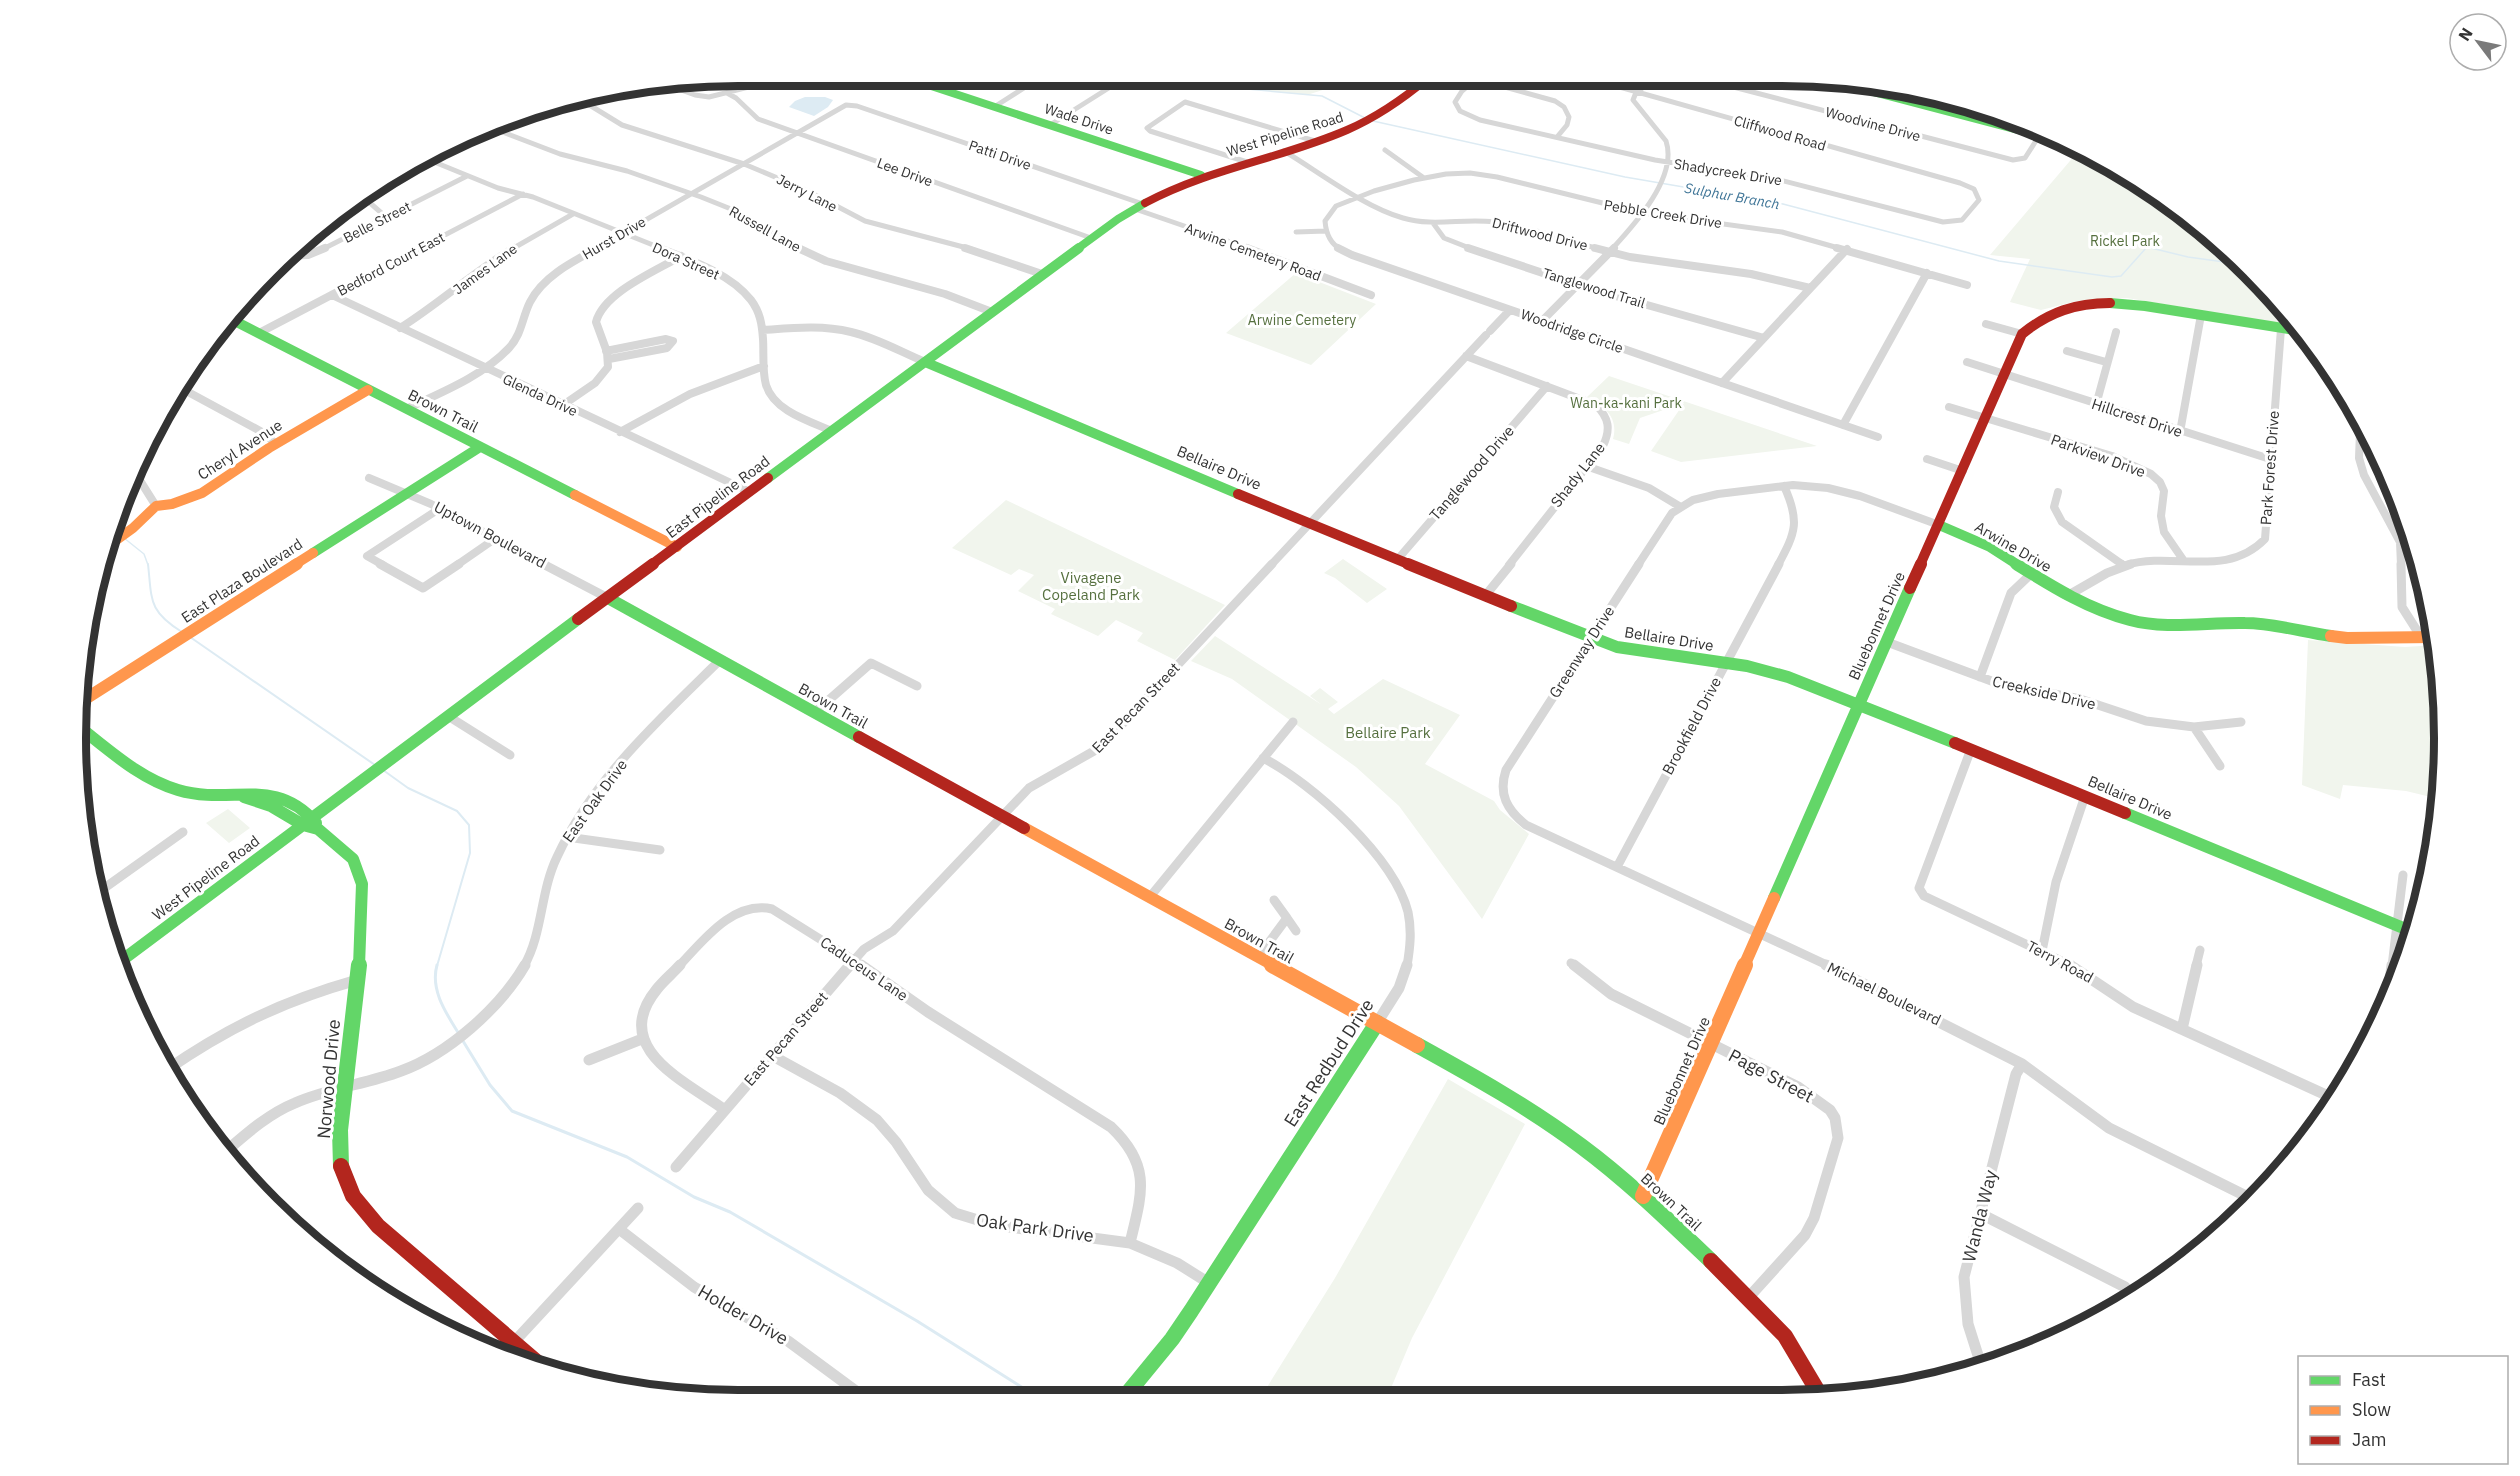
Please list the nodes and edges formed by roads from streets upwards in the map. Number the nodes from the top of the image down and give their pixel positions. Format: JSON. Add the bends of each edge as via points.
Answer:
{"nodes":[{"id":1,"x":754,"y":86,"type":"edge"},
{"id":2,"x":931,"y":86,"type":"edge"},
{"id":3,"x":1027,"y":86,"type":"edge"},
{"id":4,"x":1112,"y":86,"type":"edge"},
{"id":5,"x":1420,"y":86,"type":"edge"},
{"id":6,"x":1468,"y":86,"type":"edge"},
{"id":7,"x":1503,"y":86,"type":"edge"},
{"id":8,"x":1616,"y":86,"type":"edge"},
{"id":9,"x":1644,"y":86,"type":"edge"},
{"id":10,"x":1729,"y":86,"type":"edge"},
{"id":11,"x":680,"y":88,"type":"edge"},
{"id":12,"x":1638,"y":92,"type":"junction"},
{"id":13,"x":1872,"y":92,"type":"edge"},
{"id":14,"x":727,"y":93,"type":"junction"},
{"id":15,"x":587,"y":104,"type":"edge"},
{"id":16,"x":858,"y":106,"type":"joint"},
{"id":17,"x":994,"y":107,"type":"junction"},
{"id":18,"x":1050,"y":125,"type":"junction"},
{"id":19,"x":499,"y":131,"type":"edge"},
{"id":20,"x":2024,"y":132,"type":"edge"},
{"id":21,"x":797,"y":133,"type":"junction"},
{"id":22,"x":1557,"y":137,"type":"junction"},
{"id":23,"x":2038,"y":138,"type":"edge"},
{"id":24,"x":1315,"y":141,"type":"junction"},
{"id":25,"x":1385,"y":150,"type":"dead end"},
{"id":26,"x":1284,"y":151,"type":"junction"},
{"id":27,"x":433,"y":162,"type":"edge"},
{"id":28,"x":1246,"y":162,"type":"junction"},
{"id":29,"x":1669,"y":162,"type":"junction"},
{"id":30,"x":744,"y":164,"type":"junction"},
{"id":31,"x":466,"y":176,"type":"junction"},
{"id":32,"x":1201,"y":176,"type":"junction"},
{"id":33,"x":1424,"y":178,"type":"junction"},
{"id":34,"x":1975,"y":190,"type":"joint"},
{"id":35,"x":523,"y":194,"type":"junction"},
{"id":36,"x":692,"y":194,"type":"junction"},
{"id":37,"x":1358,"y":197,"type":"junction"},
{"id":38,"x":367,"y":201,"type":"edge"},
{"id":39,"x":1139,"y":206,"type":"junction"},
{"id":40,"x":1642,"y":213,"type":"junction"},
{"id":41,"x":573,"y":214,"type":"junction"},
{"id":42,"x":386,"y":217,"type":"junction"},
{"id":43,"x":1433,"y":223,"type":"junction"},
{"id":44,"x":1326,"y":231,"type":"junction"},
{"id":45,"x":1296,"y":232,"type":"dead end"},
{"id":46,"x":622,"y":234,"type":"junction"},
{"id":47,"x":1091,"y":238,"type":"junction"},
{"id":48,"x":1847,"y":249,"type":"junction"},
{"id":49,"x":1611,"y":252,"type":"junction"},
{"id":50,"x":299,"y":255,"type":"edge"},
{"id":51,"x":681,"y":256,"type":"junction"},
{"id":52,"x":1927,"y":273,"type":"junction"},
{"id":53,"x":1042,"y":274,"type":"junction"},
{"id":54,"x":1578,"y":285,"type":"junction"},
{"id":55,"x":1967,"y":285,"type":"dead end"},
{"id":56,"x":1810,"y":288,"type":"junction"},
{"id":57,"x":332,"y":295,"type":"junction"},
{"id":58,"x":1371,"y":295,"type":"dead end"},
{"id":59,"x":1510,"y":310,"type":"junction"},
{"id":60,"x":992,"y":312,"type":"junction"},
{"id":61,"x":2201,"y":315,"type":"junction"},
{"id":62,"x":236,"y":321,"type":"edge"},
{"id":63,"x":1542,"y":321,"type":"junction"},
{"id":64,"x":1986,"y":324,"type":"dead end"},
{"id":65,"x":400,"y":328,"type":"junction"},
{"id":66,"x":2281,"y":329,"type":"junction"},
{"id":67,"x":763,"y":330,"type":"junction"},
{"id":68,"x":2291,"y":330,"type":"edge"},
{"id":69,"x":2116,"y":332,"type":"dead end"},
{"id":70,"x":259,"y":333,"type":"junction"},
{"id":71,"x":2022,"y":334,"type":"junction"},
{"id":72,"x":1764,"y":338,"type":"junction"},
{"id":73,"x":606,"y":351,"type":"junction"},
{"id":74,"x":2067,"y":351,"type":"dead end"},
{"id":75,"x":1466,"y":356,"type":"junction"},
{"id":76,"x":609,"y":359,"type":"junction"},
{"id":77,"x":925,"y":362,"type":"junction"},
{"id":78,"x":1967,"y":362,"type":"dead end"},
{"id":79,"x":2106,"y":362,"type":"junction"},
{"id":80,"x":764,"y":366,"type":"junction"},
{"id":81,"x":482,"y":367,"type":"junction"},
{"id":82,"x":2004,"y":375,"type":"junction"},
{"id":83,"x":1722,"y":383,"type":"junction"},
{"id":84,"x":1546,"y":386,"type":"junction"},
{"id":85,"x":368,"y":390,"type":"junction"},
{"id":86,"x":186,"y":391,"type":"edge"},
{"id":87,"x":563,"y":405,"type":"junction"},
{"id":88,"x":2096,"y":405,"type":"junction"},
{"id":89,"x":1949,"y":407,"type":"dead end"},
{"id":90,"x":406,"y":409,"type":"junction"},
{"id":91,"x":1986,"y":418,"type":"junction"},
{"id":92,"x":1843,"y":425,"type":"junction"},
{"id":93,"x":832,"y":431,"type":"junction"},
{"id":94,"x":620,"y":432,"type":"junction"},
{"id":95,"x":2180,"y":432,"type":"junction"},
{"id":96,"x":2360,"y":436,"type":"edge"},
{"id":97,"x":1878,"y":437,"type":"dead end"},
{"id":98,"x":276,"y":444,"type":"junction"},
{"id":99,"x":480,"y":447,"type":"junction"},
{"id":100,"x":1927,"y":459,"type":"dead end"},
{"id":101,"x":2270,"y":459,"type":"junction"},
{"id":102,"x":1586,"y":466,"type":"junction"},
{"id":103,"x":1963,"y":471,"type":"junction"},
{"id":104,"x":369,"y":478,"type":"dead end"},
{"id":105,"x":139,"y":479,"type":"edge"},
{"id":106,"x":1784,"y":486,"type":"junction"},
{"id":107,"x":750,"y":492,"type":"junction"},
{"id":108,"x":2058,"y":492,"type":"dead end"},
{"id":109,"x":405,"y":494,"type":"junction"},
{"id":110,"x":156,"y":506,"type":"junction"},
{"id":111,"x":1679,"y":506,"type":"junction"},
{"id":112,"x":439,"y":508,"type":"junction"},
{"id":113,"x":1310,"y":525,"type":"junction"},
{"id":114,"x":1939,"y":525,"type":"junction"},
{"id":115,"x":496,"y":538,"type":"junction"},
{"id":116,"x":116,"y":541,"type":"edge"},
{"id":117,"x":677,"y":547,"type":"junction"},
{"id":118,"x":1397,"y":560,"type":"junction"},
{"id":119,"x":2184,"y":561,"type":"junction"},
{"id":120,"x":2124,"y":566,"type":"junction"},
{"id":121,"x":2031,"y":573,"type":"junction"},
{"id":122,"x":1485,"y":596,"type":"junction"},
{"id":123,"x":2067,"y":596,"type":"junction"},
{"id":124,"x":608,"y":598,"type":"junction"},
{"id":125,"x":2421,"y":636,"type":"junction"},
{"id":126,"x":2426,"y":636,"type":"edge"},
{"id":127,"x":1590,"y":638,"type":"junction"},
{"id":128,"x":1887,"y":642,"type":"junction"},
{"id":129,"x":720,"y":660,"type":"junction"},
{"id":130,"x":1726,"y":663,"type":"junction"},
{"id":131,"x":1980,"y":677,"type":"junction"},
{"id":132,"x":917,"y":686,"type":"dead end"},
{"id":133,"x":87,"y":698,"type":"edge"},
{"id":134,"x":1859,"y":704,"type":"junction"},
{"id":135,"x":2107,"y":708,"type":"junction"},
{"id":136,"x":814,"y":713,"type":"junction"},
{"id":137,"x":448,"y":716,"type":"junction"},
{"id":138,"x":2104,"y":720,"type":"dead end"},
{"id":139,"x":1293,"y":722,"type":"dead end"},
{"id":140,"x":2241,"y":723,"type":"dead end"},
{"id":141,"x":2194,"y":727,"type":"junction"},
{"id":142,"x":86,"y":732,"type":"edge"},
{"id":143,"x":1971,"y":749,"type":"junction"},
{"id":144,"x":510,"y":755,"type":"dead end"},
{"id":145,"x":1263,"y":758,"type":"junction"},
{"id":146,"x":2220,"y":766,"type":"dead end"},
{"id":147,"x":2085,"y":796,"type":"junction"},
{"id":148,"x":244,"y":797,"type":"junction"},
{"id":149,"x":1505,"y":803,"type":"joint"},
{"id":150,"x":314,"y":816,"type":"junction"},
{"id":151,"x":1002,"y":816,"type":"junction"},
{"id":152,"x":303,"y":825,"type":"junction"},
{"id":153,"x":318,"y":830,"type":"junction"},
{"id":154,"x":183,"y":832,"type":"dead end"},
{"id":155,"x":567,"y":837,"type":"junction"},
{"id":156,"x":660,"y":850,"type":"dead end"},
{"id":157,"x":1617,"y":867,"type":"junction"},
{"id":158,"x":2403,"y":875,"type":"dead end"},
{"id":159,"x":104,"y":889,"type":"edge"},
{"id":160,"x":1149,"y":898,"type":"junction"},
{"id":161,"x":1274,"y":900,"type":"dead end"},
{"id":162,"x":1287,"y":918,"type":"junction"},
{"id":163,"x":2397,"y":926,"type":"junction"},
{"id":164,"x":2405,"y":929,"type":"edge"},
{"id":165,"x":1296,"y":931,"type":"dead end"},
{"id":166,"x":1759,"y":932,"type":"junction"},
{"id":167,"x":2200,"y":950,"type":"dead end"},
{"id":168,"x":2042,"y":951,"type":"junction"},
{"id":169,"x":1258,"y":957,"type":"junction"},
{"id":170,"x":124,"y":959,"type":"edge"},
{"id":171,"x":854,"y":960,"type":"junction"},
{"id":172,"x":1571,"y":963,"type":"dead end"},
{"id":173,"x":2391,"y":971,"type":"edge"},
{"id":174,"x":357,"y":980,"type":"junction"},
{"id":175,"x":1377,"y":1023,"type":"junction"},
{"id":176,"x":2182,"y":1029,"type":"junction"},
{"id":177,"x":642,"y":1039,"type":"junction"},
{"id":178,"x":1710,"y":1044,"type":"junction"},
{"id":179,"x":771,"y":1055,"type":"junction"},
{"id":180,"x":589,"y":1060,"type":"dead end"},
{"id":181,"x":2022,"y":1064,"type":"junction"},
{"id":182,"x":174,"y":1065,"type":"edge"},
{"id":183,"x":345,"y":1086,"type":"junction"},
{"id":184,"x":2328,"y":1096,"type":"edge"},
{"id":185,"x":725,"y":1110,"type":"junction"},
{"id":186,"x":230,"y":1148,"type":"edge"},
{"id":187,"x":676,"y":1167,"type":"dead end"},
{"id":188,"x":1643,"y":1196,"type":"junction"},
{"id":189,"x":2246,"y":1196,"type":"edge"},
{"id":190,"x":638,"y":1208,"type":"dead end"},
{"id":191,"x":1980,"y":1214,"type":"junction"},
{"id":192,"x":619,"y":1229,"type":"junction"},
{"id":193,"x":1130,"y":1243,"type":"junction"},
{"id":194,"x":1209,"y":1283,"type":"junction"},
{"id":195,"x":2125,"y":1287,"type":"dead end"},
{"id":196,"x":1749,"y":1297,"type":"junction"},
{"id":197,"x":512,"y":1342,"type":"junction"},
{"id":198,"x":507,"y":1348,"type":"edge"},
{"id":199,"x":530,"y":1356,"type":"edge"},
{"id":200,"x":1979,"y":1360,"type":"edge"},
{"id":201,"x":1817,"y":1389,"type":"edge"},
{"id":202,"x":854,"y":1390,"type":"edge"},
{"id":203,"x":1130,"y":1390,"type":"edge"}],
"edges":[{"from":1,"to":14,"type":"street"},
{"from":2,"to":17,"type":"street","name":"Wade Drive"},
{"from":3,"to":17,"type":"street"},
{"from":4,"to":18,"type":"street"},
{"from":5,"to":24,"type":"street","name":"West Pipeline Road","via":[[1381,116]]},
{"from":6,"to":22,"type":"street","name":"Shadycreek Drive","via":[[1454,99],[1458,111],[1480,120]]},
{"from":7,"to":22,"type":"street","via":[[1560,103],[1569,117]]},
{"from":8,"to":12,"type":"street","name":"Cliffwood Road"},
{"from":9,"to":12,"type":"street"},
{"from":10,"to":23,"type":"street","name":"Woodvine Drive","via":[[2013,160],[2025,158]]},
{"from":11,"to":14,"type":"street","via":[[704,97]]},
{"from":12,"to":29,"type":"street","via":[[1635,105],[1665,141]]},
{"from":12,"to":34,"type":"street","name":"Cliffwood Road"},
{"from":13,"to":20,"type":"street"},
{"from":14,"to":21,"type":"street","name":"Lee Drive","via":[[752,115]]},
{"from":15,"to":30,"type":"street","name":"Jerry Lane","via":[[622,125]]},
{"from":16,"to":21,"type":"street","name":"Hurst Drive","via":[[846,105]]},
{"from":16,"to":39,"type":"street","name":"Patti Drive"},
{"from":17,"to":18,"type":"street","name":"Wade Drive"},
{"from":18,"to":32,"type":"street","name":"Wade Drive"},
{"from":19,"to":36,"type":"street","name":"Russell Lane"},
{"from":21,"to":30,"type":"street","name":"Hurst Drive"},
{"from":21,"to":47,"type":"street","name":"Lee Drive"},
{"from":22,"to":29,"type":"street","name":"Shadycreek Drive"},
{"from":24,"to":26,"type":"street","name":"West Pipeline Road"},
{"from":24,"to":28,"type":"street","via":[[1185,102],[1147,128]]},
{"from":25,"to":33,"type":"street"},
{"from":26,"to":28,"type":"street","name":"West Pipeline Road"},
{"from":26,"to":37,"type":"street","name":"Driftwood Drive"},
{"from":27,"to":31,"type":"street","name":"Dora Street"},
{"from":28,"to":32,"type":"street","name":"West Pipeline Road"},
{"from":29,"to":34,"type":"street","name":"Shadycreek Drive","via":[[1776,179],[1942,222],[1958,222],[1967,216],[1979,200]]},
{"from":29,"to":40,"type":"street"},
{"from":30,"to":36,"type":"street","name":"Hurst Drive"},
{"from":30,"to":53,"type":"street","name":"Jerry Lane","via":[[794,184],[865,221],[970,249]]},
{"from":31,"to":35,"type":"street","name":"Dora Street"},
{"from":31,"to":42,"type":"street","name":"Belle Street"},
{"from":32,"to":39,"type":"street","name":"West Pipeline Road"},
{"from":33,"to":37,"type":"street","name":"Pebble Creek Drive"},
{"from":33,"to":40,"type":"street","name":"Pebble Creek Drive","via":[[1486,174]]},
{"from":35,"to":41,"type":"street","name":"Dora Street"},
{"from":35,"to":57,"type":"street","name":"Bedford Court East"},
{"from":36,"to":46,"type":"street","name":"Hurst Drive"},
{"from":36,"to":60,"type":"street","name":"Russell Lane","via":[[736,211],[826,261],[919,286]]},
{"from":37,"to":43,"type":"street","name":"Driftwood Drive","via":[[1405,219]]},
{"from":37,"to":44,"type":"street","via":[[1333,209],[1325,221]]},
{"from":38,"to":42,"type":"street"},
{"from":39,"to":47,"type":"street","name":"East Pipeline Road"},
{"from":39,"to":58,"type":"street","name":"Arwine Cemetery Road"},
{"from":40,"to":48,"type":"street","name":"Pebble Creek Drive","via":[[1768,229]]},
{"from":40,"to":49,"type":"street"},
{"from":41,"to":46,"type":"street","name":"Dora Street"},
{"from":41,"to":65,"type":"street","name":"James Lane","via":[[498,257]]},
{"from":42,"to":50,"type":"street","name":"Belle Street","via":[[321,250]]},
{"from":43,"to":49,"type":"street","name":"Driftwood Drive","via":[[1497,222]]},
{"from":43,"to":54,"type":"street","name":"Tanglewood Trail","via":[[1444,238],[1454,243]]},
{"from":44,"to":45,"type":"street"},
{"from":44,"to":59,"type":"street","name":"Woodridge Circle","via":[[1335,246],[1352,255]]},
{"from":46,"to":51,"type":"street","name":"Dora Street"},
{"from":46,"to":81,"type":"street","name":"Hurst Drive","via":[[568,265],[538,290],[516,339]]},
{"from":47,"to":53,"type":"street","name":"East Pipeline Road"},
{"from":48,"to":52,"type":"street","name":"Pebble Creek Drive"},
{"from":48,"to":56,"type":"street"},
{"from":49,"to":54,"type":"street"},
{"from":49,"to":56,"type":"street","name":"Driftwood Drive","via":[[1751,274]]},
{"from":51,"to":67,"type":"street","name":"Dora Street","via":[[740,288],[758,310]]},
{"from":51,"to":73,"type":"street","via":[[602,308],[596,328]]},
{"from":52,"to":55,"type":"street","name":"Pebble Creek Drive"},
{"from":52,"to":92,"type":"street"},
{"from":53,"to":60,"type":"street","name":"East Pipeline Road"},
{"from":54,"to":63,"type":"street"},
{"from":54,"to":72,"type":"street","name":"Tanglewood Trail"},
{"from":56,"to":72,"type":"street"},
{"from":57,"to":65,"type":"street","name":"Glenda Drive"},
{"from":57,"to":70,"type":"street","name":"Bedford Court East"},
{"from":59,"to":63,"type":"street","name":"Woodridge Circle"},
{"from":59,"to":75,"type":"street","name":"East Pecan Street"},
{"from":60,"to":77,"type":"street","name":"East Pipeline Road"},
{"from":61,"to":66,"type":"street","name":"Bluebonnet Drive"},
{"from":61,"to":71,"type":"street","name":"Bluebonnet Drive","via":[[2131,303],[2098,303],[2059,310],[2038,320]]},
{"from":61,"to":95,"type":"street"},
{"from":62,"to":70,"type":"street","name":"Brown Trail"},
{"from":63,"to":83,"type":"street","name":"Woodridge Circle"},
{"from":64,"to":71,"type":"street"},
{"from":65,"to":81,"type":"street","name":"Glenda Drive"},
{"from":66,"to":68,"type":"street","name":"Bluebonnet Drive"},
{"from":66,"to":101,"type":"street","name":"Park Forest Drive"},
{"from":67,"to":77,"type":"street","via":[[842,330]]},
{"from":67,"to":80,"type":"street","name":"Dora Street"},
{"from":69,"to":79,"type":"street"},
{"from":70,"to":85,"type":"street","name":"Brown Trail"},
{"from":71,"to":82,"type":"street","name":"Bluebonnet Drive"},
{"from":72,"to":83,"type":"street"},
{"from":73,"to":76,"type":"street"},
{"from":73,"to":76,"type":"street","via":[[666,339],[673,341],[667,348]]},
{"from":74,"to":79,"type":"street"},
{"from":75,"to":84,"type":"street","name":"Shady Lane"},
{"from":75,"to":113,"type":"street","name":"East Pecan Street"},
{"from":76,"to":87,"type":"street","via":[[605,374]]},
{"from":77,"to":93,"type":"street","name":"East Pipeline Road"},
{"from":77,"to":113,"type":"street","name":"Bellaire Drive"},
{"from":78,"to":82,"type":"street","name":"Hillcrest Drive"},
{"from":79,"to":88,"type":"street"},
{"from":80,"to":93,"type":"street","name":"Dora Street","via":[[767,387],[774,399],[789,412]]},
{"from":80,"to":94,"type":"street","via":[[690,394]]},
{"from":81,"to":87,"type":"street","name":"Glenda Drive"},
{"from":81,"to":90,"type":"street","name":"Hurst Drive"},
{"from":82,"to":88,"type":"street","name":"Hillcrest Drive"},
{"from":82,"to":91,"type":"street","name":"Bluebonnet Drive"},
{"from":83,"to":92,"type":"street","name":"Woodridge Circle"},
{"from":84,"to":102,"type":"street","name":"Shady Lane","via":[[1596,405],[1607,418],[1608,436]]},
{"from":84,"to":118,"type":"street","name":"Tanglewood Drive"},
{"from":85,"to":90,"type":"street","name":"Brown Trail"},
{"from":85,"to":98,"type":"street","name":"Cheryl Avenue"},
{"from":86,"to":98,"type":"street","via":[[262,432]]},
{"from":87,"to":94,"type":"street","name":"Glenda Drive"},
{"from":88,"to":95,"type":"street","name":"Hillcrest Drive"},
{"from":89,"to":91,"type":"street","name":"Parkview Drive"},
{"from":90,"to":99,"type":"street","name":"Brown Trail"},
{"from":91,"to":103,"type":"street","name":"Bluebonnet Drive"},
{"from":91,"to":119,"type":"street","name":"Parkview Drive","via":[[2103,455],[2153,476],[2163,486],[2163,529]]},
{"from":92,"to":97,"type":"street","name":"Woodridge Circle"},
{"from":93,"to":107,"type":"street","name":"East Pipeline Road"},
{"from":94,"to":107,"type":"street","name":"Glenda Drive"},
{"from":95,"to":101,"type":"street","name":"Hillcrest Drive"},
{"from":96,"to":125,"type":"street","via":[[2359,458],[2364,475],[2400,542],[2402,607]]},
{"from":98,"to":110,"type":"street","name":"Cheryl Avenue","via":[[213,487],[183,501]]},
{"from":99,"to":109,"type":"street","name":"East Plaza Boulevard"},
{"from":99,"to":117,"type":"street","name":"Brown Trail"},
{"from":100,"to":103,"type":"street"},
{"from":101,"to":119,"type":"street","name":"Park Forest Drive","via":[[2265,539],[2260,545],[2235,559]]},
{"from":102,"to":111,"type":"street","via":[[1649,488]]},
{"from":102,"to":122,"type":"street","name":"Shady Lane"},
{"from":103,"to":114,"type":"street","name":"Bluebonnet Drive"},
{"from":104,"to":109,"type":"street","name":"Uptown Boulevard"},
{"from":105,"to":110,"type":"street"},
{"from":106,"to":111,"type":"street","name":"Arwine Drive","via":[[1722,493]]},
{"from":106,"to":114,"type":"street","name":"Arwine Drive","via":[[1835,490]]},
{"from":106,"to":130,"type":"street","name":"Brookfield Drive","via":[[1796,518],[1796,530]]},
{"from":107,"to":117,"type":"street","name":"East Pipeline Road"},
{"from":108,"to":120,"type":"street","via":[[2055,507],[2062,522]]},
{"from":109,"to":112,"type":"street","name":"Uptown Boulevard"},
{"from":109,"to":133,"type":"street","name":"East Plaza Boulevard"},
{"from":110,"to":116,"type":"street"},
{"from":111,"to":127,"type":"street","name":"Greenway Drive"},
{"from":112,"to":115,"type":"street","name":"Uptown Boulevard"},
{"from":112,"to":115,"type":"street","via":[[367,556],[423,588]]},
{"from":113,"to":118,"type":"street","name":"Bellaire Drive"},
{"from":113,"to":151,"type":"street","name":"East Pecan Street","via":[[1101,747],[1036,783]]},
{"from":114,"to":121,"type":"street","name":"Arwine Drive","via":[[1981,542]]},
{"from":114,"to":128,"type":"street","name":"Bluebonnet Drive"},
{"from":115,"to":124,"type":"street","name":"Uptown Boulevard"},
{"from":117,"to":124,"type":"street","name":"East Pipeline Road"},
{"from":118,"to":122,"type":"street","name":"Bellaire Drive"},
{"from":119,"to":120,"type":"street","name":"Park Forest Drive"},
{"from":120,"to":123,"type":"street","name":"Park Forest Drive"},
{"from":121,"to":123,"type":"street","name":"Arwine Drive"},
{"from":121,"to":131,"type":"street","via":[[2011,593]]},
{"from":122,"to":127,"type":"street","name":"Bellaire Drive"},
{"from":123,"to":125,"type":"street","name":"Arwine Drive","via":[[2111,615],[2151,624],[2229,622],[2347,638]]},
{"from":124,"to":129,"type":"street","name":"Brown Trail"},
{"from":124,"to":137,"type":"street","name":"East Pipeline Road"},
{"from":125,"to":126,"type":"street","name":"Arwine Drive"},
{"from":127,"to":130,"type":"street","name":"Bellaire Drive","via":[[1630,649]]},
{"from":127,"to":149,"type":"street","name":"Greenway Drive","via":[[1506,770],[1501,787]]},
{"from":128,"to":131,"type":"street","name":"Creekside Drive"},
{"from":128,"to":134,"type":"street","name":"Bluebonnet Drive"},
{"from":129,"to":136,"type":"street","name":"Brown Trail"},
{"from":129,"to":155,"type":"street","name":"East Oak Drive","via":[[618,766]]},
{"from":130,"to":134,"type":"street","name":"Bellaire Drive","via":[[1774,672]]},
{"from":130,"to":157,"type":"street","name":"Brookfield Drive"},
{"from":131,"to":135,"type":"street","name":"Creekside Drive"},
{"from":132,"to":136,"type":"street","via":[[871,663]]},
{"from":134,"to":143,"type":"street","name":"Bellaire Drive"},
{"from":134,"to":166,"type":"street","name":"Bluebonnet Drive"},
{"from":135,"to":138,"type":"street"},
{"from":135,"to":141,"type":"street","name":"Creekside Drive","via":[[2146,721]]},
{"from":136,"to":151,"type":"street","name":"Brown Trail"},
{"from":137,"to":144,"type":"street"},
{"from":137,"to":150,"type":"street","name":"East Pipeline Road"},
{"from":139,"to":145,"type":"street"},
{"from":140,"to":141,"type":"street","name":"Creekside Drive"},
{"from":141,"to":146,"type":"street"},
{"from":142,"to":148,"type":"street","name":"Norwood Drive","via":[[168,788]]},
{"from":143,"to":147,"type":"street","name":"Bellaire Drive"},
{"from":143,"to":168,"type":"street","name":"Terry Road","via":[[1919,888],[1924,896]]},
{"from":145,"to":160,"type":"street"},
{"from":145,"to":175,"type":"street","name":"East Redbud Drive","via":[[1277,765],[1355,829],[1404,900],[1412,935],[1409,960],[1397,992]]},
{"from":147,"to":163,"type":"street","name":"Bellaire Drive"},
{"from":147,"to":168,"type":"street","via":[[2056,882]]},
{"from":148,"to":150,"type":"street","name":"Norwood Drive","via":[[267,793],[295,803]]},
{"from":148,"to":152,"type":"street","name":"Norwood Drive","via":[[284,812]]},
{"from":149,"to":157,"type":"street","name":"Michael Boulevard","via":[[1527,825]]},
{"from":150,"to":152,"type":"street","name":"West Pipeline Road"},
{"from":150,"to":153,"type":"street"},
{"from":151,"to":160,"type":"street","name":"Brown Trail"},
{"from":151,"to":171,"type":"street","name":"East Pecan Street","via":[[893,932],[864,949]]},
{"from":152,"to":153,"type":"street","name":"Norwood Drive"},
{"from":152,"to":170,"type":"street","name":"West Pipeline Road"},
{"from":153,"to":174,"type":"street","name":"Norwood Drive","via":[[353,859],[362,884]]},
{"from":154,"to":159,"type":"street"},
{"from":155,"to":156,"type":"street"},
{"from":155,"to":183,"type":"street","name":"East Oak Drive","via":[[549,876],[528,961],[504,993],[470,1026],[416,1066]]},
{"from":157,"to":166,"type":"street","name":"Michael Boulevard"},
{"from":158,"to":163,"type":"street"},
{"from":160,"to":169,"type":"street","name":"Brown Trail"},
{"from":161,"to":162,"type":"street"},
{"from":162,"to":165,"type":"street"},
{"from":162,"to":169,"type":"street"},
{"from":163,"to":164,"type":"street","name":"Bellaire Drive"},
{"from":163,"to":173,"type":"street"},
{"from":166,"to":178,"type":"street","name":"Bluebonnet Drive"},
{"from":166,"to":181,"type":"street","name":"Michael Boulevard"},
{"from":167,"to":176,"type":"street"},
{"from":168,"to":176,"type":"street","name":"Terry Road","via":[[2086,974],[2133,1007]]},
{"from":169,"to":175,"type":"street","name":"Brown Trail"},
{"from":171,"to":177,"type":"street","name":"Caduceus Lane","via":[[772,909],[753,907],[742,911],[657,989],[644,1012]]},
{"from":171,"to":179,"type":"street","name":"East Pecan Street"},
{"from":171,"to":193,"type":"street","name":"Caduceus Lane","via":[[1125,1138],[1133,1148],[1142,1175]]},
{"from":172,"to":178,"type":"street","name":"Page Street","via":[[1611,994]]},
{"from":174,"to":182,"type":"street","via":[[272,1008]]},
{"from":174,"to":183,"type":"street","name":"Norwood Drive"},
{"from":175,"to":188,"type":"street","name":"Brown Trail","via":[[1523,1106],[1571,1138]]},
{"from":175,"to":194,"type":"street","name":"East Redbud Drive"},
{"from":176,"to":184,"type":"street","name":"Terry Road"},
{"from":177,"to":180,"type":"street"},
{"from":177,"to":185,"type":"street","via":[[656,1060]]},
{"from":178,"to":188,"type":"street","name":"Bluebonnet Drive"},
{"from":178,"to":196,"type":"street","name":"Page Street","via":[[1813,1096],[1837,1122],[1838,1138],[1814,1218],[1805,1235]]},
{"from":179,"to":185,"type":"street","name":"East Pecan Street"},
{"from":179,"to":193,"type":"street","name":"Oak Park Drive","via":[[878,1121],[897,1140],[931,1192],[950,1210],[981,1223]]},
{"from":181,"to":189,"type":"street","name":"Michael Boulevard","via":[[2109,1128]]},
{"from":181,"to":191,"type":"street","name":"Wanda Way","via":[[2016,1074]]},
{"from":183,"to":186,"type":"street","name":"East Oak Drive","via":[[292,1104]]},
{"from":183,"to":197,"type":"street","name":"Norwood Drive","via":[[340,1154],[353,1196],[378,1226]]},
{"from":185,"to":187,"type":"street","name":"East Pecan Street"},
{"from":188,"to":196,"type":"street","name":"Brown Trail"},
{"from":190,"to":192,"type":"street"},
{"from":191,"to":195,"type":"street"},
{"from":191,"to":200,"type":"street","name":"Wanda Way","via":[[1962,1299]]},
{"from":192,"to":197,"type":"street"},
{"from":192,"to":202,"type":"street","name":"Holder Drive","via":[[694,1287],[788,1341]]},
{"from":193,"to":194,"type":"street","name":"Oak Park Drive","via":[[1177,1263]]},
{"from":194,"to":203,"type":"street","name":"East Redbud Drive","via":[[1172,1339]]},
{"from":196,"to":201,"type":"street","name":"Brown Trail","via":[[1785,1336]]},
{"from":197,"to":198,"type":"street"},
{"from":197,"to":199,"type":"street","name":"Norwood Drive"}]}
